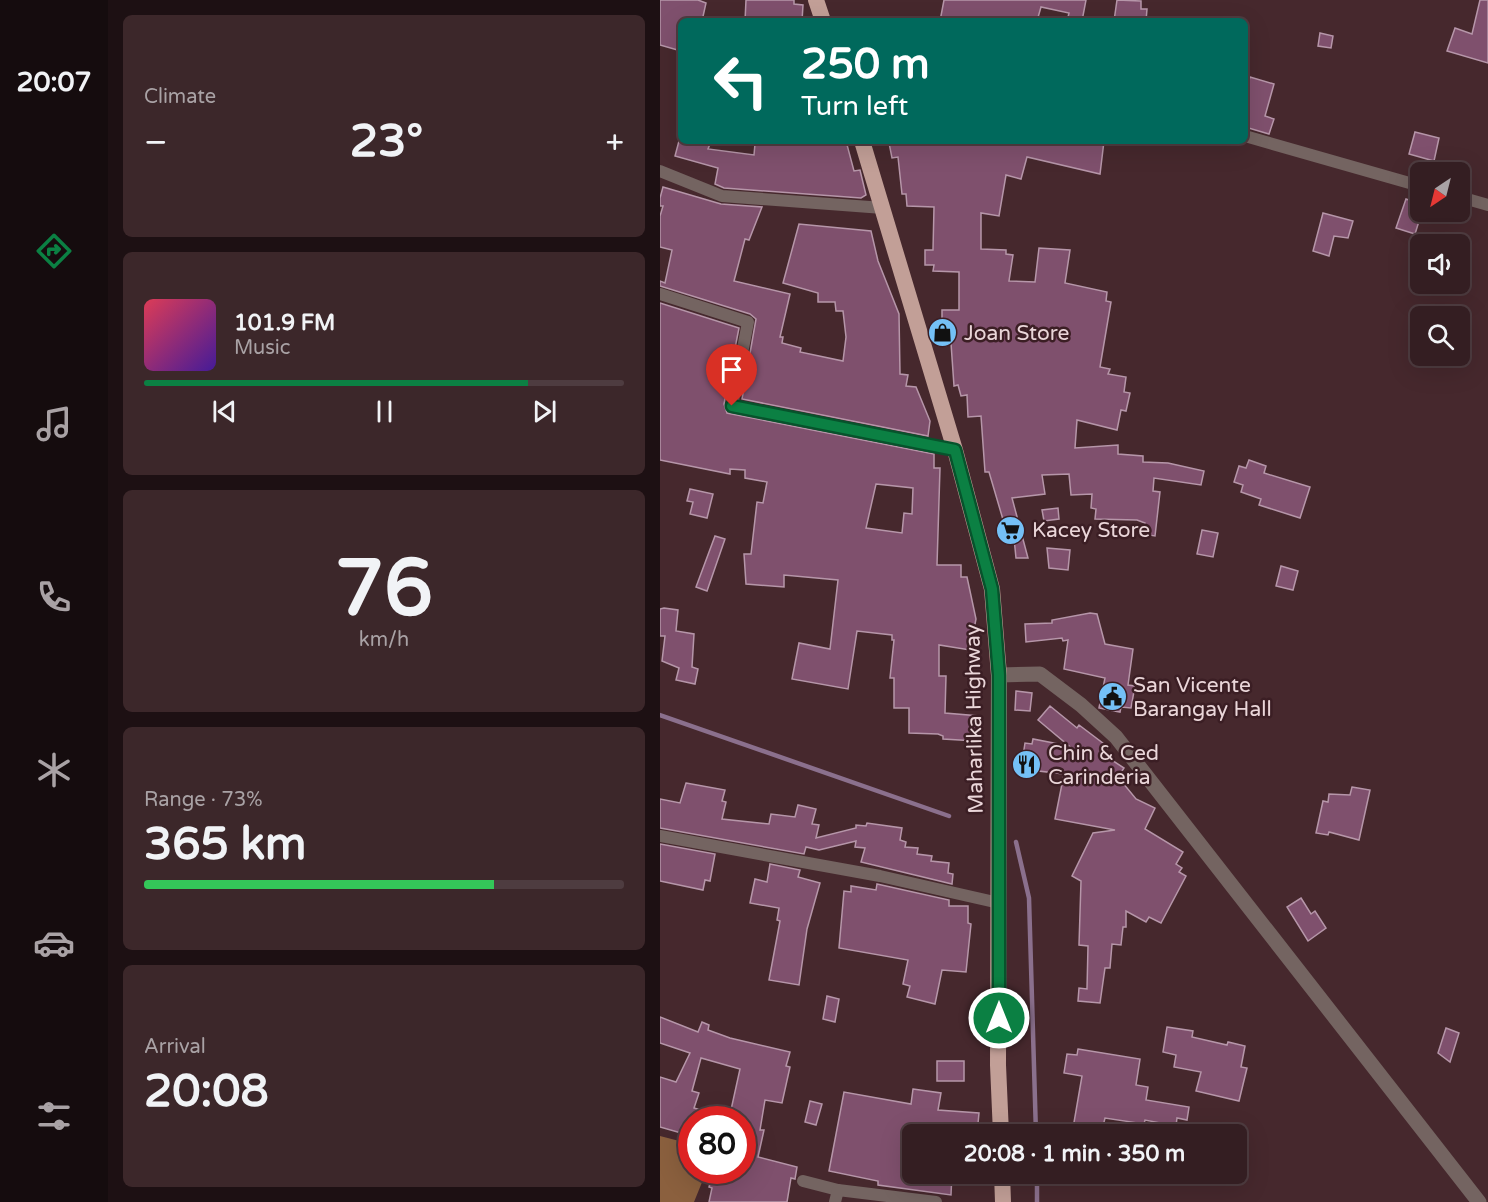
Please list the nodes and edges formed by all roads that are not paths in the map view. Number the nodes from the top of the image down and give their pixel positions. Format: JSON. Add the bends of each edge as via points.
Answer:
{"nodes":[{"id":1,"x":816,"y":0,"type":"edge"},
{"id":2,"x":822,"y":18,"type":"edge"},
{"id":3,"x":1248,"y":137,"type":"edge"},
{"id":4,"x":863,"y":144,"type":"edge"},
{"id":5,"x":660,"y":171,"type":"edge"},
{"id":6,"x":1410,"y":183,"type":"edge"},
{"id":7,"x":1470,"y":200,"type":"edge"},
{"id":8,"x":1488,"y":205,"type":"edge"},
{"id":9,"x":883,"y":208,"type":"junction"},
{"id":10,"x":660,"y":294,"type":"edge"},
{"id":11,"x":955,"y":450,"type":"junction"},
{"id":12,"x":999,"y":675,"type":"junction"},
{"id":13,"x":660,"y":836,"type":"edge"},
{"id":14,"x":999,"y":903,"type":"junction"},
{"id":15,"x":1001,"y":1124,"type":"edge"},
{"id":16,"x":803,"y":1181,"type":"dead end"},
{"id":17,"x":1002,"y":1184,"type":"edge"},
{"id":18,"x":837,"y":1196,"type":"edge"},
{"id":19,"x":936,"y":1202,"type":"edge"},
{"id":20,"x":1003,"y":1202,"type":"edge"},
{"id":21,"x":1479,"y":1202,"type":"edge"}],
"edges":[{"from":1,"to":2,"type":"highway"},
{"from":3,"to":6,"type":"street"},
{"from":4,"to":9,"type":"highway","name":"Maharlika Highway"},
{"from":5,"to":9,"type":"street","via":[[722,196]]},
{"from":7,"to":8,"type":"street"},
{"from":9,"to":11,"type":"highway","name":"Maharlika Highway"},
{"from":10,"to":11,"type":"street","via":[[748,322],[732,406]]},
{"from":11,"to":12,"type":"highway","name":"Maharlika Highway","via":[[992,589]]},
{"from":12,"to":14,"type":"highway","name":"Maharlika Highway"},
{"from":12,"to":21,"type":"street","via":[[1040,674],[1116,737]]},
{"from":13,"to":14,"type":"street","via":[[880,876]]},
{"from":14,"to":15,"type":"highway","name":"Maharlika Highway"},
{"from":16,"to":18,"type":"street"},
{"from":17,"to":20,"type":"highway"},
{"from":18,"to":19,"type":"street"}]}
